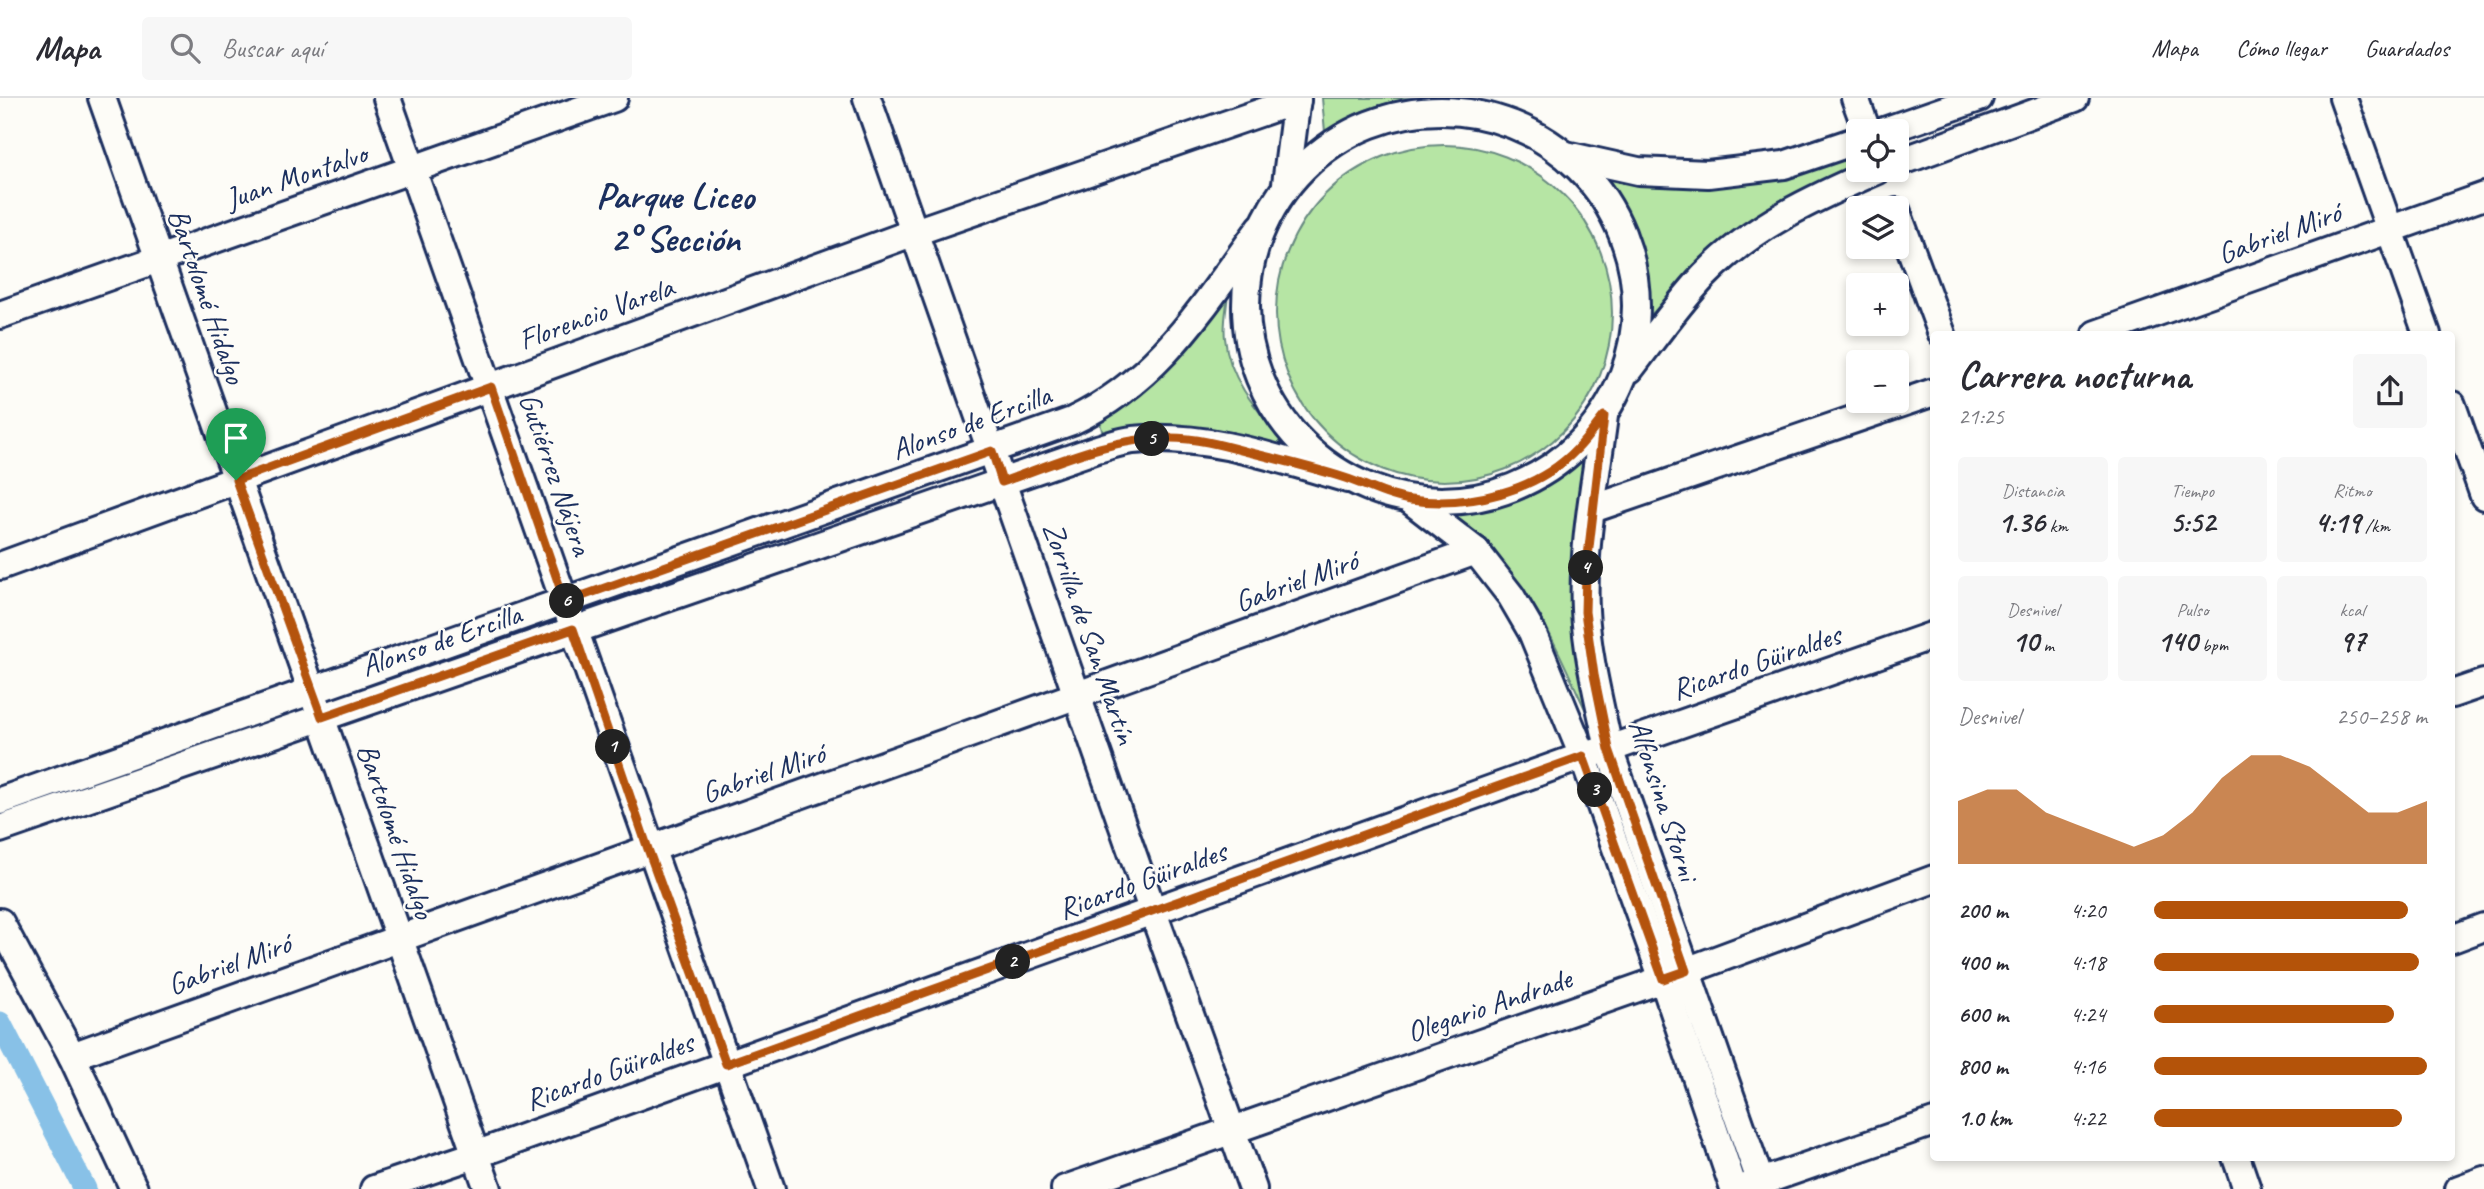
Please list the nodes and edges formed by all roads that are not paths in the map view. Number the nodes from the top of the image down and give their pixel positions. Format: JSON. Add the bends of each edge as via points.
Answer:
{"nodes":[{"id":1,"x":102,"y":98,"type":"edge"},
{"id":2,"x":387,"y":98,"type":"edge"},
{"id":3,"x":614,"y":98,"type":"edge"},
{"id":4,"x":867,"y":98,"type":"edge"},
{"id":5,"x":1468,"y":98,"type":"edge"},
{"id":6,"x":1855,"y":98,"type":"edge"},
{"id":7,"x":1979,"y":98,"type":"edge"},
{"id":8,"x":2075,"y":98,"type":"edge"},
{"id":9,"x":2343,"y":98,"type":"edge"},
{"id":10,"x":1297,"y":99,"type":"edge"},
{"id":11,"x":1489,"y":116,"type":"junction"},
{"id":12,"x":1863,"y":119,"type":"edge"},
{"id":13,"x":1909,"y":122,"type":"edge"},
{"id":14,"x":1846,"y":144,"type":"edge"},
{"id":15,"x":1566,"y":155,"type":"junction"},
{"id":16,"x":1909,"y":159,"type":"edge"},
{"id":17,"x":413,"y":170,"type":"junction"},
{"id":18,"x":1852,"y":182,"type":"edge"},
{"id":19,"x":1286,"y":184,"type":"junction"},
{"id":20,"x":2484,"y":196,"type":"edge"},
{"id":21,"x":1261,"y":227,"type":"junction"},
{"id":22,"x":2390,"y":229,"type":"junction"},
{"id":23,"x":912,"y":233,"type":"junction"},
{"id":24,"x":1909,"y":245,"type":"edge"},
{"id":25,"x":159,"y":259,"type":"junction"},
{"id":26,"x":0,"y":315,"type":"edge"},
{"id":27,"x":1941,"y":331,"type":"edge"},
{"id":28,"x":2104,"y":331,"type":"edge"},
{"id":29,"x":2426,"y":331,"type":"edge"},
{"id":30,"x":1625,"y":376,"type":"junction"},
{"id":31,"x":491,"y":387,"type":"junction"},
{"id":32,"x":1930,"y":393,"type":"edge"},
{"id":33,"x":2455,"y":413,"type":"edge"},
{"id":34,"x":1604,"y":416,"type":"junction"},
{"id":35,"x":2467,"y":446,"type":"edge"},
{"id":36,"x":992,"y":451,"type":"junction"},
{"id":37,"x":1348,"y":479,"type":"junction"},
{"id":38,"x":236,"y":480,"type":"junction"},
{"id":39,"x":1002,"y":482,"type":"junction"},
{"id":40,"x":2484,"y":496,"type":"edge"},
{"id":41,"x":1410,"y":500,"type":"junction"},
{"id":42,"x":1592,"y":509,"type":"junction"},
{"id":43,"x":1476,"y":551,"type":"junction"},
{"id":44,"x":0,"y":566,"type":"edge"},
{"id":45,"x":565,"y":602,"type":"junction"},
{"id":46,"x":573,"y":629,"type":"junction"},
{"id":47,"x":1930,"y":636,"type":"edge"},
{"id":48,"x":2484,"y":683,"type":"edge"},
{"id":49,"x":313,"y":690,"type":"junction"},
{"id":50,"x":2455,"y":693,"type":"edge"},
{"id":51,"x":1077,"y":697,"type":"junction"},
{"id":52,"x":322,"y":717,"type":"junction"},
{"id":53,"x":1609,"y":749,"type":"junction"},
{"id":54,"x":1583,"y":756,"type":"junction"},
{"id":55,"x":0,"y":802,"type":"edge"},
{"id":56,"x":0,"y":829,"type":"edge"},
{"id":57,"x":648,"y":849,"type":"junction"},
{"id":58,"x":1930,"y":880,"type":"edge"},
{"id":59,"x":1153,"y":912,"type":"junction"},
{"id":60,"x":0,"y":922,"type":"edge"},
{"id":61,"x":2484,"y":927,"type":"edge"},
{"id":62,"x":398,"y":938,"type":"junction"},
{"id":63,"x":2455,"y":938,"type":"edge"},
{"id":64,"x":1675,"y":975,"type":"junction"},
{"id":65,"x":72,"y":1056,"type":"junction"},
{"id":66,"x":726,"y":1064,"type":"junction"},
{"id":67,"x":1930,"y":1123,"type":"edge"},
{"id":68,"x":1233,"y":1130,"type":"junction"},
{"id":69,"x":475,"y":1155,"type":"junction"},
{"id":70,"x":2237,"y":1161,"type":"edge"},
{"id":71,"x":2484,"y":1180,"type":"edge"},
{"id":72,"x":1755,"y":1187,"type":"edge"},
{"id":73,"x":134,"y":1189,"type":"edge"},
{"id":74,"x":374,"y":1189,"type":"edge"},
{"id":75,"x":488,"y":1189,"type":"edge"},
{"id":76,"x":771,"y":1189,"type":"edge"},
{"id":77,"x":1065,"y":1189,"type":"edge"},
{"id":78,"x":1253,"y":1189,"type":"edge"},
{"id":79,"x":1734,"y":1189,"type":"edge"},
{"id":80,"x":2247,"y":1189,"type":"edge"},
{"id":81,"x":2459,"y":1189,"type":"edge"}],
"edges":[{"from":1,"to":25,"type":"street","name":"Bartolomé Hidalgo"},
{"from":2,"to":17,"type":"street","name":"Gutiérrez Nájera"},
{"from":3,"to":17,"type":"street","name":"Juan Montalvo"},
{"from":4,"to":23,"type":"street","name":"Zorrilla de San Martín"},
{"from":5,"to":11,"type":"street"},
{"from":6,"to":12,"type":"street"},
{"from":7,"to":13,"type":"street"},
{"from":8,"to":16,"type":"street"},
{"from":9,"to":22,"type":"street"},
{"from":10,"to":19,"type":"street"},
{"from":10,"to":23,"type":"street","name":"Florencio Varela"},
{"from":11,"to":15,"type":"street","via":[[1530,131]]},
{"from":11,"to":19,"type":"street","via":[[1438,110],[1387,117],[1340,138]]},
{"from":14,"to":15,"type":"street","via":[[1784,165],[1708,174],[1638,171]]},
{"from":15,"to":30,"type":"street","via":[[1606,200],[1631,256],[1637,317]]},
{"from":17,"to":25,"type":"street","name":"Juan Montalvo"},
{"from":17,"to":31,"type":"street","name":"Gutiérrez Nájera"},
{"from":18,"to":30,"type":"street","via":[[1765,226],[1729,253],[1683,300]]},
{"from":19,"to":21,"type":"street"},
{"from":20,"to":22,"type":"street","name":"Gabriel Miró"},
{"from":21,"to":36,"type":"street","name":"Alonso de Ercilla","via":[[1180,336],[1137,381],[1096,410]]},
{"from":21,"to":37,"type":"street","via":[[1248,273],[1246,322],[1256,369],[1277,413],[1308,450]]},
{"from":22,"to":28,"type":"street","name":"Gabriel Miró"},
{"from":22,"to":29,"type":"street"},
{"from":23,"to":31,"type":"street","name":"Florencio Varela"},
{"from":23,"to":36,"type":"street","name":"Zorrilla de San Martín"},
{"from":24,"to":27,"type":"street"},
{"from":25,"to":26,"type":"street","name":"Juan Montalvo"},
{"from":25,"to":38,"type":"street","name":"Bartolomé Hidalgo"},
{"from":30,"to":34,"type":"street"},
{"from":31,"to":38,"type":"street","name":"Florencio Varela"},
{"from":31,"to":45,"type":"street","name":"Gutiérrez Nájera"},
{"from":32,"to":42,"type":"street"},
{"from":33,"to":35,"type":"street"},
{"from":34,"to":41,"type":"street","via":[[1576,451],[1539,477],[1498,495],[1454,502]]},
{"from":34,"to":42,"type":"street","name":"Alfonsina Storni"},
{"from":35,"to":40,"type":"street"},
{"from":36,"to":39,"type":"street","name":"Zorrilla de San Martín"},
{"from":36,"to":45,"type":"street","name":"Alonso de Ercilla"},
{"from":37,"to":39,"type":"street","name":"Alonso de Ercilla","via":[[1209,442],[1171,438],[1130,440]]},
{"from":37,"to":41,"type":"street"},
{"from":38,"to":44,"type":"street","name":"Florencio Varela"},
{"from":38,"to":49,"type":"street","name":"Bartolomé Hidalgo"},
{"from":39,"to":46,"type":"street","name":"Alonso de Ercilla"},
{"from":39,"to":51,"type":"street","name":"Zorrilla de San Martín"},
{"from":41,"to":43,"type":"street","name":"Alfonsina Storni"},
{"from":42,"to":53,"type":"street","name":"Alfonsina Storni","via":[[1585,612]]},
{"from":43,"to":51,"type":"street","name":"Gabriel Miró"},
{"from":43,"to":54,"type":"street","name":"Alfonsina Storni","via":[[1532,632]]},
{"from":45,"to":46,"type":"street","name":"Gutiérrez Nájera"},
{"from":45,"to":49,"type":"street","name":"Alonso de Ercilla"},
{"from":46,"to":52,"type":"street","name":"Alonso de Ercilla"},
{"from":46,"to":57,"type":"street","name":"Gutiérrez Nájera"},
{"from":47,"to":53,"type":"street","name":"Ricardo Güiraldes"},
{"from":48,"to":50,"type":"street"},
{"from":49,"to":52,"type":"street","name":"Bartolomé Hidalgo"},
{"from":49,"to":55,"type":"street","name":"Alonso de Ercilla"},
{"from":51,"to":57,"type":"street","name":"Gabriel Miró"},
{"from":51,"to":59,"type":"street","name":"Zorrilla de San Martín"},
{"from":52,"to":56,"type":"street","name":"Alonso de Ercilla"},
{"from":52,"to":62,"type":"street","name":"Bartolomé Hidalgo"},
{"from":53,"to":54,"type":"street","name":"Ricardo Güiraldes"},
{"from":53,"to":64,"type":"street","name":"Alfonsina Storni"},
{"from":54,"to":59,"type":"street","name":"Ricardo Güiraldes"},
{"from":54,"to":64,"type":"street","name":"Alfonsina Storni"},
{"from":57,"to":62,"type":"street","name":"Gabriel Miró"},
{"from":57,"to":66,"type":"street","name":"Gutiérrez Nájera"},
{"from":58,"to":64,"type":"street","name":"Olegario Andrade"},
{"from":59,"to":66,"type":"street","name":"Ricardo Güiraldes"},
{"from":59,"to":68,"type":"street","name":"Zorrilla de San Martín"},
{"from":60,"to":65,"type":"street"},
{"from":61,"to":63,"type":"street"},
{"from":62,"to":65,"type":"street","name":"Gabriel Miró"},
{"from":62,"to":69,"type":"street","name":"Bartolomé Hidalgo"},
{"from":64,"to":68,"type":"street","name":"Olegario Andrade"},
{"from":64,"to":72,"type":"street","name":"Alfonsina Storni"},
{"from":64,"to":79,"type":"street","name":"Alfonsina Storni"},
{"from":65,"to":73,"type":"street"},
{"from":66,"to":69,"type":"street","name":"Ricardo Güiraldes"},
{"from":66,"to":76,"type":"street","name":"Gutiérrez Nájera"},
{"from":67,"to":72,"type":"street"},
{"from":68,"to":77,"type":"street","name":"Olegario Andrade"},
{"from":68,"to":78,"type":"street","name":"Zorrilla de San Martín"},
{"from":69,"to":74,"type":"street","name":"Ricardo Güiraldes"},
{"from":69,"to":75,"type":"street","name":"Bartolomé Hidalgo"},
{"from":70,"to":80,"type":"street"},
{"from":71,"to":81,"type":"street"}]}
